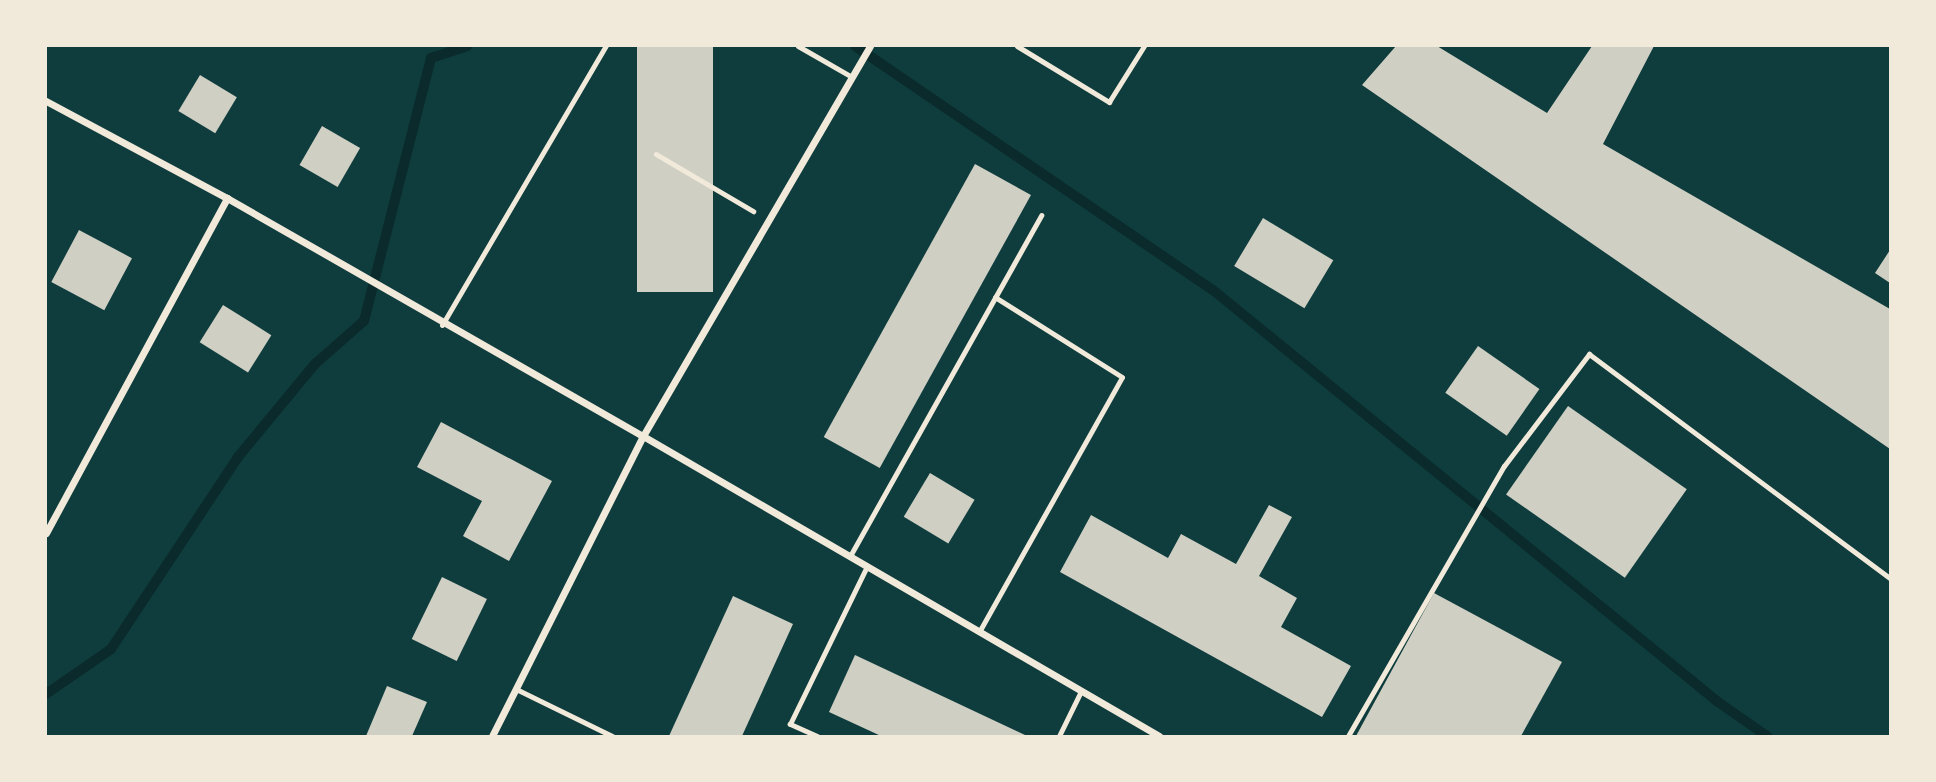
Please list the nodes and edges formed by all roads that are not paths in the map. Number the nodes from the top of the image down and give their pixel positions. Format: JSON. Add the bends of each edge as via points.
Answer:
{"nodes":[{"id":1,"x":606,"y":46,"type":"edge"},
{"id":2,"x":798,"y":46,"type":"edge"},
{"id":3,"x":870,"y":46,"type":"edge"},
{"id":4,"x":1017,"y":46,"type":"edge"},
{"id":5,"x":1144,"y":46,"type":"edge"},
{"id":6,"x":852,"y":77,"type":"junction"},
{"id":7,"x":46,"y":101,"type":"edge"},
{"id":8,"x":227,"y":198,"type":"junction"},
{"id":9,"x":1041,"y":215,"type":"dead end"},
{"id":10,"x":995,"y":297,"type":"junction"},
{"id":11,"x":442,"y":325,"type":"junction"},
{"id":12,"x":643,"y":436,"type":"junction"},
{"id":13,"x":46,"y":533,"type":"edge"},
{"id":14,"x":850,"y":556,"type":"junction"},
{"id":15,"x":867,"y":566,"type":"junction"},
{"id":16,"x":1891,"y":578,"type":"edge"},
{"id":17,"x":978,"y":632,"type":"junction"},
{"id":18,"x":516,"y":689,"type":"junction"},
{"id":19,"x":1081,"y":691,"type":"junction"},
{"id":20,"x":492,"y":737,"type":"edge"},
{"id":21,"x":612,"y":737,"type":"edge"},
{"id":22,"x":817,"y":737,"type":"edge"},
{"id":23,"x":1059,"y":737,"type":"edge"},
{"id":24,"x":1159,"y":737,"type":"edge"},
{"id":25,"x":1348,"y":737,"type":"edge"}],
"edges":[{"from":1,"to":11,"type":"lane"},
{"from":2,"to":6,"type":"lane"},
{"from":3,"to":6,"type":"street"},
{"from":4,"to":5,"type":"lane","via":[[1110,102]]},
{"from":6,"to":12,"type":"street"},
{"from":7,"to":8,"type":"street"},
{"from":8,"to":11,"type":"street"},
{"from":8,"to":13,"type":"street"},
{"from":9,"to":10,"type":"lane"},
{"from":10,"to":14,"type":"lane"},
{"from":10,"to":17,"type":"lane","via":[[1122,377]]},
{"from":11,"to":12,"type":"street"},
{"from":12,"to":14,"type":"street"},
{"from":12,"to":18,"type":"street"},
{"from":14,"to":15,"type":"street"},
{"from":15,"to":17,"type":"street"},
{"from":15,"to":22,"type":"lane","via":[[790,724]]},
{"from":16,"to":25,"type":"lane","via":[[1589,354],[1504,466]]},
{"from":17,"to":19,"type":"street"},
{"from":18,"to":20,"type":"street"},
{"from":18,"to":21,"type":"lane"},
{"from":19,"to":23,"type":"lane"},
{"from":19,"to":24,"type":"street"}]}
